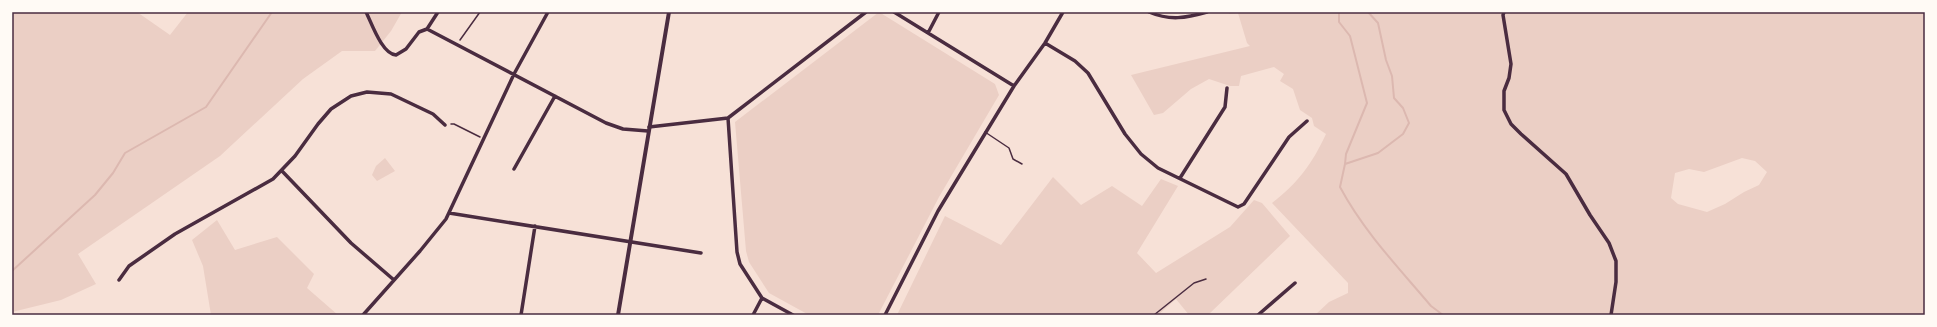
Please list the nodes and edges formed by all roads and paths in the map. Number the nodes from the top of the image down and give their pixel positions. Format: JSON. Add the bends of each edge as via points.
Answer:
{"nodes":[{"id":1,"x":366,"y":12,"type":"edge"},
{"id":2,"x":438,"y":12,"type":"edge"},
{"id":3,"x":480,"y":12,"type":"edge"},
{"id":4,"x":548,"y":12,"type":"edge"},
{"id":5,"x":669,"y":12,"type":"edge"},
{"id":6,"x":866,"y":12,"type":"edge"},
{"id":7,"x":894,"y":12,"type":"edge"},
{"id":8,"x":939,"y":12,"type":"edge"},
{"id":9,"x":1063,"y":12,"type":"edge"},
{"id":10,"x":1150,"y":12,"type":"edge"},
{"id":11,"x":1207,"y":12,"type":"edge"},
{"id":12,"x":1504,"y":12,"type":"edge"},
{"id":13,"x":427,"y":29,"type":"junction"},
{"id":14,"x":928,"y":33,"type":"junction"},
{"id":15,"x":1045,"y":43,"type":"junction"},
{"id":16,"x":457,"y":45,"type":"junction"},
{"id":17,"x":514,"y":74,"type":"junction"},
{"id":18,"x":1014,"y":86,"type":"junction"},
{"id":19,"x":1228,"y":88,"type":"dead end"},
{"id":20,"x":555,"y":96,"type":"junction"},
{"id":21,"x":728,"y":118,"type":"junction"},
{"id":22,"x":1307,"y":121,"type":"dead end"},
{"id":23,"x":445,"y":125,"type":"joint"},
{"id":24,"x":648,"y":129,"type":"junction"},
{"id":25,"x":986,"y":132,"type":"junction"},
{"id":26,"x":483,"y":138,"type":"junction"},
{"id":27,"x":1022,"y":164,"type":"dead end"},
{"id":28,"x":514,"y":169,"type":"dead end"},
{"id":29,"x":282,"y":171,"type":"junction"},
{"id":30,"x":1180,"y":178,"type":"junction"},
{"id":31,"x":449,"y":213,"type":"junction"},
{"id":32,"x":535,"y":226,"type":"junction"},
{"id":33,"x":630,"y":241,"type":"junction"},
{"id":34,"x":701,"y":253,"type":"dead end"},
{"id":35,"x":1206,"y":279,"type":"dead end"},
{"id":36,"x":119,"y":280,"type":"dead end"},
{"id":37,"x":394,"y":280,"type":"junction"},
{"id":38,"x":1295,"y":283,"type":"dead end"},
{"id":39,"x":762,"y":298,"type":"junction"},
{"id":40,"x":363,"y":315,"type":"edge"},
{"id":41,"x":521,"y":315,"type":"edge"},
{"id":42,"x":618,"y":315,"type":"edge"},
{"id":43,"x":753,"y":315,"type":"edge"},
{"id":44,"x":792,"y":315,"type":"edge"},
{"id":45,"x":885,"y":315,"type":"edge"},
{"id":46,"x":1154,"y":315,"type":"edge"},
{"id":47,"x":1258,"y":315,"type":"edge"},
{"id":48,"x":1611,"y":315,"type":"edge"}],
"edges":[{"from":1,"to":13,"type":"street","via":[[387,52],[393,55],[403,52],[419,32]]},
{"from":2,"to":13,"type":"street"},
{"from":3,"to":16,"type":"path"},
{"from":4,"to":17,"type":"street"},
{"from":5,"to":24,"type":"street"},
{"from":6,"to":21,"type":"street"},
{"from":7,"to":14,"type":"street"},
{"from":8,"to":14,"type":"street"},
{"from":9,"to":15,"type":"street"},
{"from":10,"to":11,"type":"street","via":[[1175,19]]},
{"from":12,"to":48,"type":"street","via":[[1510,64],[1509,78],[1504,91],[1504,110],[1520,134],[1566,174],[1609,243],[1616,262]]},
{"from":13,"to":16,"type":"street"},
{"from":14,"to":18,"type":"street"},
{"from":15,"to":18,"type":"street"},
{"from":15,"to":30,"type":"street","via":[[1075,61],[1088,73],[1125,134],[1141,154],[1158,168]]},
{"from":16,"to":17,"type":"street"},
{"from":17,"to":20,"type":"street"},
{"from":17,"to":26,"type":"street"},
{"from":18,"to":25,"type":"street"},
{"from":19,"to":30,"type":"street","via":[[1224,107]]},
{"from":20,"to":24,"type":"street","via":[[606,123],[623,129]]},
{"from":20,"to":28,"type":"street"},
{"from":21,"to":24,"type":"street"},
{"from":21,"to":39,"type":"street","via":[[737,252],[740,264]]},
{"from":22,"to":30,"type":"street","via":[[1288,138],[1244,204],[1238,207]]},
{"from":23,"to":26,"type":"path","via":[[454,124]]},
{"from":23,"to":29,"type":"street","via":[[433,114],[395,95],[378,91],[360,93],[331,109]]},
{"from":24,"to":33,"type":"street"},
{"from":25,"to":27,"type":"lane","via":[[1009,148],[1013,159]]},
{"from":25,"to":45,"type":"street","via":[[936,216]]},
{"from":26,"to":31,"type":"street"},
{"from":29,"to":36,"type":"street","via":[[264,185],[174,234],[130,266]]},
{"from":29,"to":37,"type":"street","via":[[351,243]]},
{"from":31,"to":32,"type":"street"},
{"from":31,"to":37,"type":"street","via":[[441,226]]},
{"from":32,"to":33,"type":"street"},
{"from":32,"to":41,"type":"street"},
{"from":33,"to":34,"type":"street"},
{"from":33,"to":42,"type":"street"},
{"from":35,"to":46,"type":"path","via":[[1194,283]]},
{"from":37,"to":40,"type":"street"},
{"from":38,"to":47,"type":"street"},
{"from":39,"to":43,"type":"street"},
{"from":39,"to":44,"type":"street"}]}
